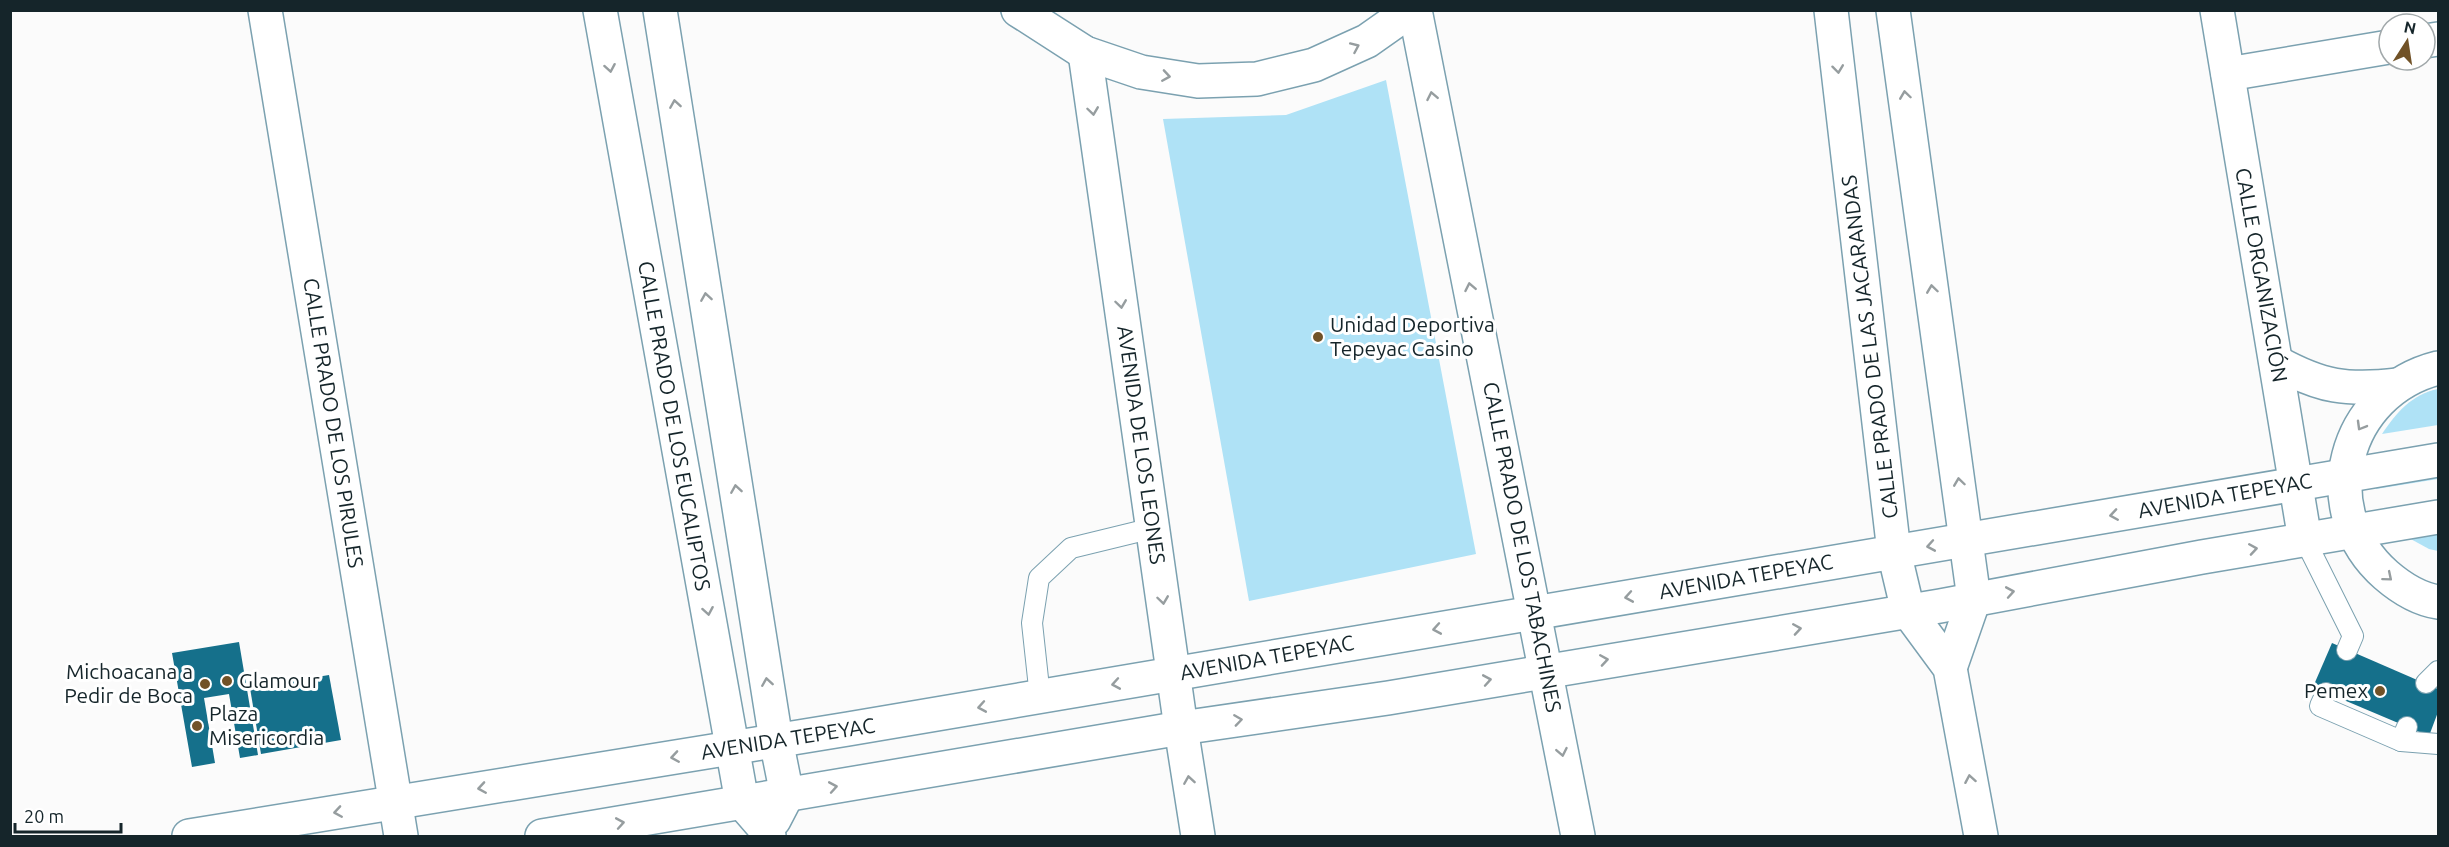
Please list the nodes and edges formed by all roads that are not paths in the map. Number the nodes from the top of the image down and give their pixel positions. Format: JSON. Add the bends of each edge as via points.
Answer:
{"nodes":[{"id":1,"x":265,"y":10,"type":"edge"},
{"id":2,"x":600,"y":10,"type":"edge"},
{"id":3,"x":660,"y":10,"type":"edge"},
{"id":4,"x":1018,"y":10,"type":"edge"},
{"id":5,"x":1413,"y":10,"type":"edge"},
{"id":6,"x":1831,"y":10,"type":"edge"},
{"id":7,"x":1893,"y":10,"type":"edge"},
{"id":8,"x":2217,"y":10,"type":"edge"},
{"id":9,"x":2377,"y":49,"type":"edge"},
{"id":10,"x":1085,"y":53,"type":"junction"},
{"id":11,"x":2228,"y":74,"type":"junction"},
{"id":12,"x":2276,"y":362,"type":"junction"},
{"id":13,"x":2439,"y":368,"type":"edge"},
{"id":14,"x":2398,"y":385,"type":"junction"},
{"id":15,"x":2439,"y":460,"type":"edge"},
{"id":16,"x":2345,"y":476,"type":"junction"},
{"id":17,"x":2295,"y":484,"type":"junction"},
{"id":18,"x":2439,"y":517,"type":"edge"},
{"id":19,"x":1153,"y":528,"type":"junction"},
{"id":20,"x":2354,"y":531,"type":"junction"},
{"id":21,"x":1967,"y":540,"type":"junction"},
{"id":22,"x":2305,"y":540,"type":"junction"},
{"id":23,"x":1894,"y":552,"type":"junction"},
{"id":24,"x":1974,"y":599,"type":"junction"},
{"id":25,"x":2439,"y":603,"type":"edge"},
{"id":26,"x":1908,"y":611,"type":"junction"},
{"id":27,"x":1535,"y":612,"type":"junction"},
{"id":28,"x":2347,"y":650,"type":"dead end"},
{"id":29,"x":1950,"y":668,"type":"junction"},
{"id":30,"x":1547,"y":670,"type":"junction"},
{"id":31,"x":1174,"y":674,"type":"junction"},
{"id":32,"x":2326,"y":693,"type":"dead end"},
{"id":33,"x":1040,"y":697,"type":"junction"},
{"id":34,"x":1181,"y":728,"type":"junction"},
{"id":35,"x":776,"y":740,"type":"junction"},
{"id":36,"x":2439,"y":744,"type":"edge"},
{"id":37,"x":732,"y":748,"type":"junction"},
{"id":38,"x":787,"y":795,"type":"junction"},
{"id":39,"x":395,"y":802,"type":"junction"},
{"id":40,"x":742,"y":802,"type":"junction"},
{"id":41,"x":768,"y":834,"type":"edge"},
{"id":42,"x":189,"y":837,"type":"edge"},
{"id":43,"x":401,"y":837,"type":"edge"},
{"id":44,"x":542,"y":837,"type":"edge"},
{"id":45,"x":1198,"y":837,"type":"edge"},
{"id":46,"x":1578,"y":837,"type":"edge"},
{"id":47,"x":1981,"y":837,"type":"edge"}],
"edges":[{"from":1,"to":39,"type":"street","name":"CALLE PRADO DE LOS PIRULES"},
{"from":2,"to":37,"type":"street","name":"CALLE PRADO DE LOS EUCALIPTOS","one_way":true},
{"from":35,"to":3,"type":"street","one_way":true},
{"from":4,"to":10,"type":"street"},
{"from":10,"to":5,"type":"street","one_way":true,"via":[[1141,72],[1198,81],[1257,78],[1314,65],[1366,41]]},
{"from":27,"to":5,"type":"street","name":"CALLE PRADO DE LOS TABACHINES","one_way":true},
{"from":6,"to":23,"type":"street","name":"CALLE PRADO DE LAS JACARANDAS","one_way":true},
{"from":21,"to":7,"type":"street","name":"CALLE PRADO DE LAS JACARANDAS","one_way":true},
{"from":8,"to":11,"type":"street","name":"CALLE ORGANIZACIÓN"},
{"from":9,"to":11,"type":"street"},
{"from":10,"to":19,"type":"street","name":"AVENIDA DE LOS LEONES","one_way":true},
{"from":11,"to":12,"type":"street","name":"CALLE ORGANIZACIÓN"},
{"from":12,"to":14,"type":"street","via":[[2304,378],[2334,387]]},
{"from":12,"to":17,"type":"street","name":"CALLE ORGANIZACIÓN"},
{"from":13,"to":14,"type":"street","name":"AVENIDA TEPEYAC"},
{"from":14,"to":16,"type":"street","name":"AVENIDA TEPEYAC","one_way":true,"via":[[2361,424],[2350,449]]},
{"from":15,"to":16,"type":"street","name":"AVENIDA TEPEYAC"},
{"from":16,"to":17,"type":"street","name":"AVENIDA TEPEYAC"},
{"from":16,"to":20,"type":"street","name":"AVENIDA TEPEYAC","via":[[2346,504]]},
{"from":17,"to":21,"type":"street","name":"AVENIDA TEPEYAC","one_way":true},
{"from":17,"to":22,"type":"street","name":"CALLE ORGANIZACIÓN"},
{"from":18,"to":20,"type":"street"},
{"from":19,"to":31,"type":"street","name":"AVENIDA DE LOS LEONES","one_way":true},
{"from":19,"to":33,"type":"lane","via":[[1071,548],[1039,578],[1032,623]]},
{"from":20,"to":22,"type":"street"},
{"from":20,"to":25,"type":"street","name":"AVENIDA TEPEYAC","one_way":true,"via":[[2378,568],[2394,582]]},
{"from":21,"to":23,"type":"street","name":"AVENIDA TEPEYAC","one_way":true},
{"from":21,"to":24,"type":"street","name":"CALLE PRADO DE LAS JACARANDAS"},
{"from":24,"to":22,"type":"street","one_way":true},
{"from":22,"to":28,"type":"lane","via":[[2353,636]]},
{"from":23,"to":26,"type":"street","name":"CALLE PRADO DE LAS JACARANDAS"},
{"from":23,"to":27,"type":"street","name":"AVENIDA TEPEYAC","one_way":true},
{"from":24,"to":26,"type":"street"},
{"from":24,"to":29,"type":"street","name":"CALLE PRADO DE LAS JACARANDAS"},
{"from":26,"to":29,"type":"street","name":"CALLE PRADO DE LAS JACARANDAS"},
{"from":30,"to":26,"type":"street","one_way":true},
{"from":27,"to":30,"type":"street","name":"CALLE PRADO DE LOS TABACHINES"},
{"from":27,"to":31,"type":"street","name":"AVENIDA TEPEYAC","one_way":true},
{"from":47,"to":29,"type":"street","name":"CALLE PRADO DE LAS JACARANDAS","one_way":true},
{"from":34,"to":30,"type":"street","one_way":true},
{"from":30,"to":46,"type":"street","name":"CALLE PRADO DE LOS TABACHINES","one_way":true},
{"from":31,"to":33,"type":"street","name":"AVENIDA TEPEYAC","one_way":true},
{"from":31,"to":34,"type":"street","name":"AVENIDA DE LOS LEONES"},
{"from":32,"to":36,"type":"lane","via":[[2320,706]]},
{"from":33,"to":35,"type":"street","name":"AVENIDA TEPEYAC","one_way":true},
{"from":38,"to":34,"type":"street","one_way":true},
{"from":45,"to":34,"type":"street","name":"AVENIDA DE LOS LEONES","one_way":true},
{"from":35,"to":37,"type":"street","name":"AVENIDA TEPEYAC"},
{"from":35,"to":38,"type":"street"},
{"from":37,"to":39,"type":"street","name":"AVENIDA TEPEYAC","one_way":true},
{"from":37,"to":40,"type":"street","name":"CALLE PRADO DE LOS EUCALIPTOS"},
{"from":38,"to":40,"type":"street"},
{"from":38,"to":41,"type":"street"},
{"from":39,"to":42,"type":"street","name":"AVENIDA TEPEYAC","one_way":true},
{"from":39,"to":43,"type":"street","name":"CALLE PRADO DE LOS PIRULES"},
{"from":40,"to":41,"type":"street"},
{"from":44,"to":40,"type":"street","one_way":true}]}
